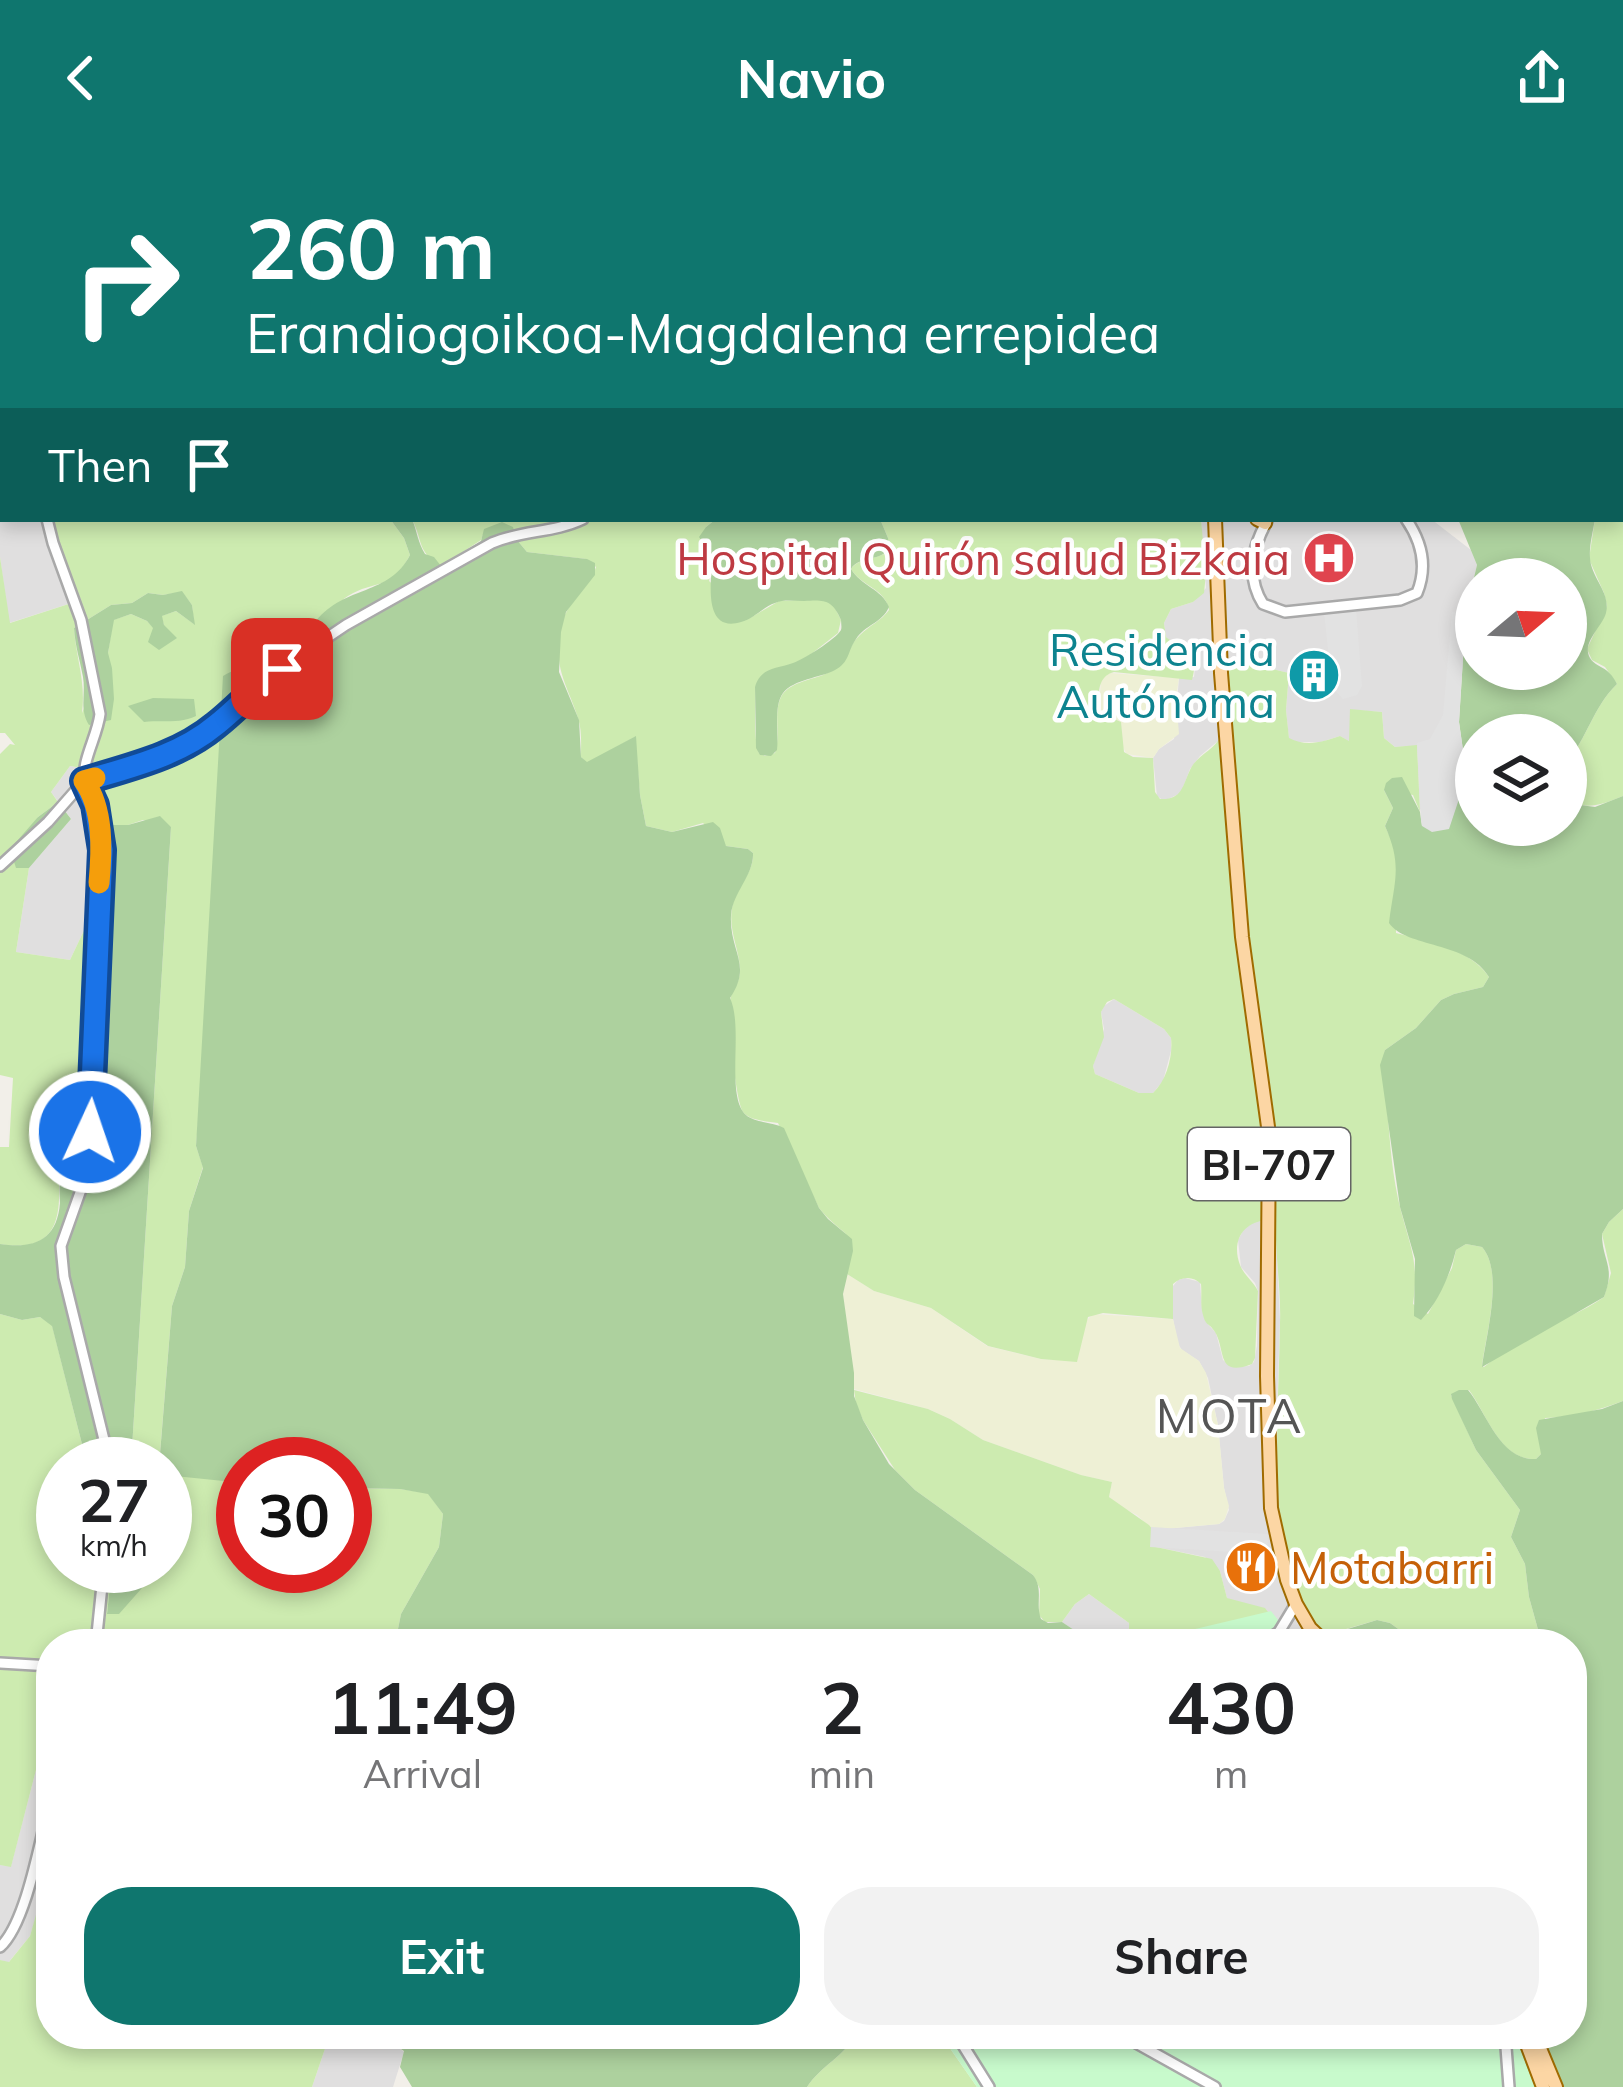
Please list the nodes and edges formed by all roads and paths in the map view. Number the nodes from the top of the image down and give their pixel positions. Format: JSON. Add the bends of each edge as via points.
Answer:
{"nodes":[{"id":1,"x":48,"y":522,"type":"edge"},
{"id":2,"x":576,"y":522,"type":"edge"},
{"id":3,"x":1211,"y":522,"type":"edge"},
{"id":4,"x":1211,"y":522,"type":"edge"},
{"id":5,"x":1224,"y":522,"type":"edge"},
{"id":6,"x":1263,"y":522,"type":"edge"},
{"id":7,"x":1408,"y":522,"type":"edge"},
{"id":8,"x":1221,"y":638,"type":"junction"},
{"id":9,"x":1221,"y":673,"type":"junction"},
{"id":10,"x":84,"y":781,"type":"junction"},
{"id":11,"x":0,"y":866,"type":"edge"},
{"id":12,"x":103,"y":1437,"type":"edge"},
{"id":13,"x":101,"y":1593,"type":"edge"},
{"id":14,"x":1296,"y":1604,"type":"junction"},
{"id":15,"x":98,"y":1629,"type":"edge"},
{"id":16,"x":1281,"y":1629,"type":"edge"},
{"id":17,"x":1311,"y":1629,"type":"edge"},
{"id":18,"x":0,"y":1663,"type":"edge"},
{"id":19,"x":36,"y":1665,"type":"edge"},
{"id":20,"x":36,"y":1855,"type":"edge"},
{"id":21,"x":0,"y":1947,"type":"edge"},
{"id":22,"x":965,"y":2049,"type":"edge"},
{"id":23,"x":1147,"y":2049,"type":"edge"},
{"id":24,"x":1506,"y":2049,"type":"edge"},
{"id":25,"x":1536,"y":2049,"type":"edge"},
{"id":26,"x":989,"y":2087,"type":"edge"},
{"id":27,"x":1215,"y":2087,"type":"edge"},
{"id":28,"x":1509,"y":2087,"type":"edge"},
{"id":29,"x":1550,"y":2087,"type":"edge"}],
"edges":[{"from":1,"to":10,"type":"street","via":[[81,620],[100,714]]},
{"from":2,"to":10,"type":"street","via":[[492,543],[346,625],[196,739]]},
{"from":3,"to":8,"type":"main road","number":"BI-707"},
{"from":4,"to":9,"type":"main road","number":"BI-707"},
{"from":5,"to":8,"type":"main road"},
{"from":6,"to":7,"type":"street","via":[[1252,566],[1257,595],[1285,612],[1417,593],[1424,562]]},
{"from":8,"to":9,"type":"main road","number":"BI-707"},
{"from":9,"to":14,"type":"main road","number":"BI-707","via":[[1242,937],[1269,1134],[1271,1508]]},
{"from":10,"to":11,"type":"street"},
{"from":10,"to":12,"type":"street","via":[[102,850],[93,1095],[88,1170],[61,1246]]},
{"from":13,"to":15,"type":"street"},
{"from":14,"to":16,"type":"street"},
{"from":14,"to":17,"type":"main road","number":"BI-707"},
{"from":18,"to":19,"type":"street"},
{"from":20,"to":21,"type":"street"},
{"from":22,"to":26,"type":"street"},
{"from":23,"to":27,"type":"street"},
{"from":24,"to":28,"type":"street"},
{"from":25,"to":29,"type":"main road"}]}
